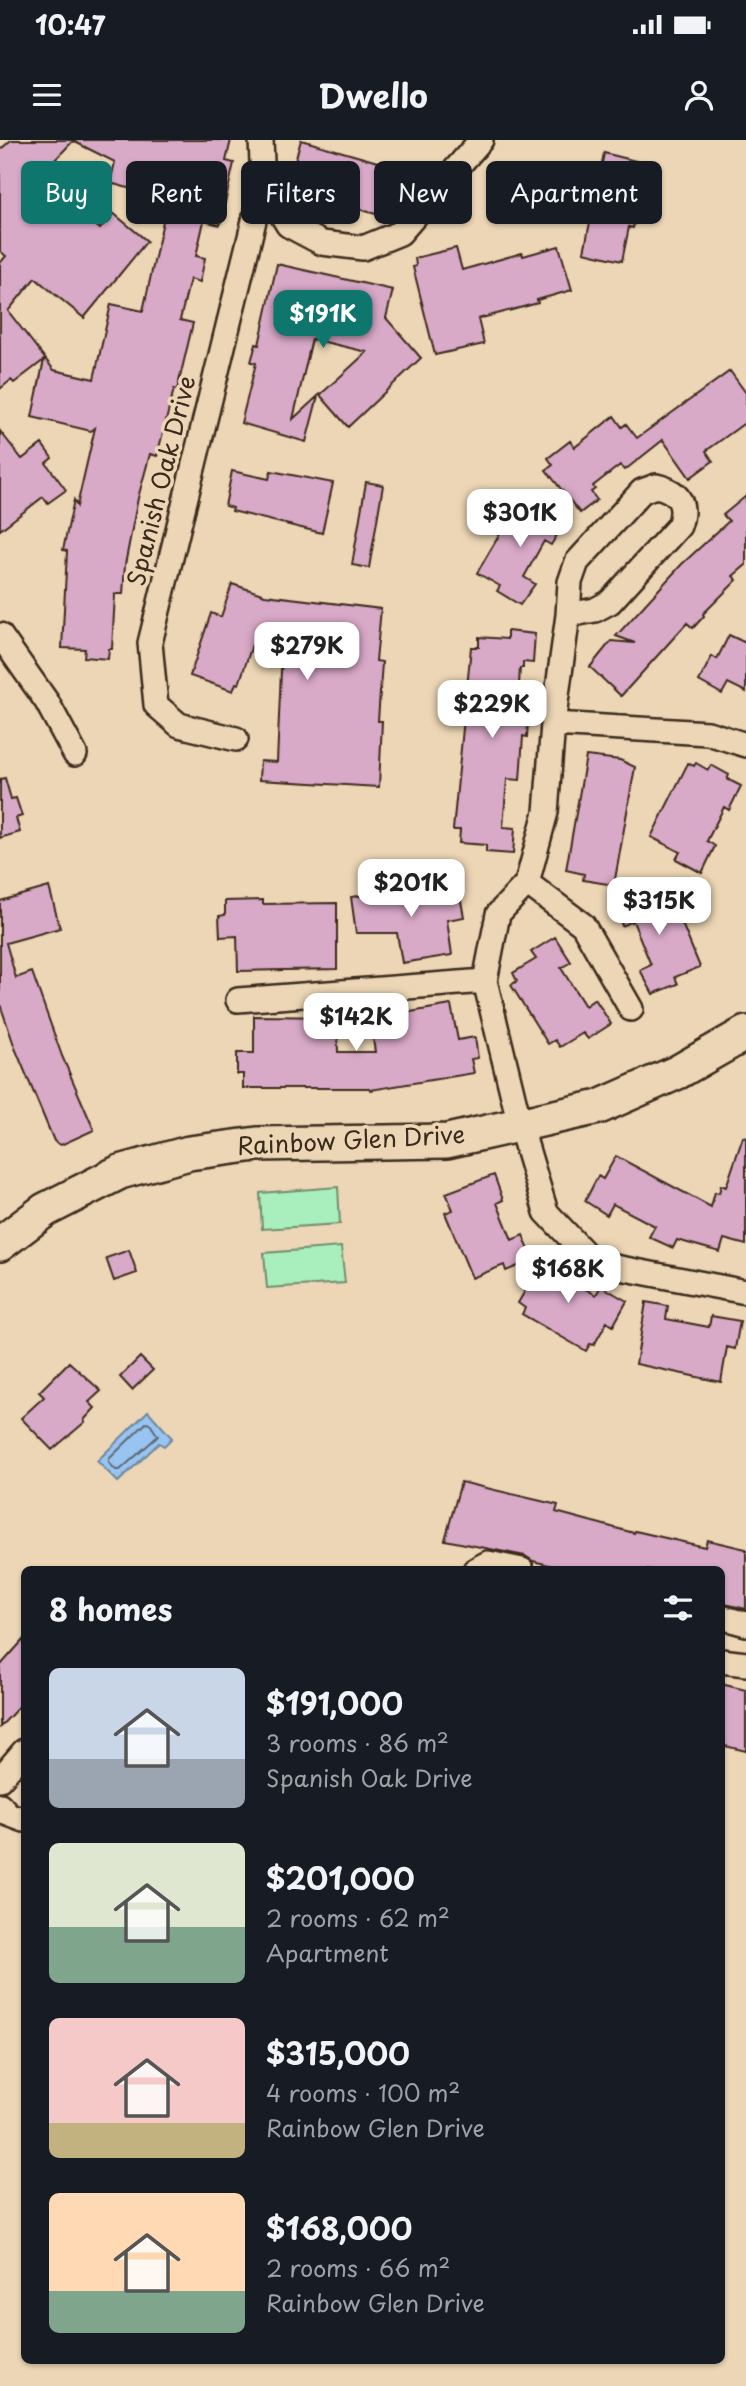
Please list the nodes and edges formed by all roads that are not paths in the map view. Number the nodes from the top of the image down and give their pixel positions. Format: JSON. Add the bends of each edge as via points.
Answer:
{"nodes":[{"id":1,"x":261,"y":140,"type":"edge"},
{"id":2,"x":481,"y":140,"type":"edge"},
{"id":3,"x":262,"y":161,"type":"edge"},
{"id":4,"x":253,"y":224,"type":"edge"},
{"id":5,"x":287,"y":224,"type":"edge"},
{"id":6,"x":568,"y":615,"type":"junction"},
{"id":7,"x":0,"y":635,"type":"edge"},
{"id":8,"x":553,"y":724,"type":"junction"},
{"id":9,"x":236,"y":739,"type":"dead end"},
{"id":10,"x":746,"y":745,"type":"edge"},
{"id":11,"x":75,"y":754,"type":"dead end"},
{"id":12,"x":527,"y":883,"type":"junction"},
{"id":13,"x":485,"y":981,"type":"junction"},
{"id":14,"x":238,"y":1000,"type":"dead end"},
{"id":15,"x":631,"y":1009,"type":"dead end"},
{"id":16,"x":746,"y":1033,"type":"edge"},
{"id":17,"x":520,"y":1125,"type":"junction"},
{"id":18,"x":0,"y":1244,"type":"edge"},
{"id":19,"x":746,"y":1292,"type":"edge"},
{"id":20,"x":482,"y":1566,"type":"edge"},
{"id":21,"x":503,"y":1566,"type":"edge"},
{"id":22,"x":725,"y":1618,"type":"edge"},
{"id":23,"x":746,"y":1624,"type":"edge"},
{"id":24,"x":725,"y":1661,"type":"edge"},
{"id":25,"x":746,"y":1664,"type":"edge"},
{"id":26,"x":21,"y":1754,"type":"edge"},
{"id":27,"x":0,"y":1779,"type":"edge"},
{"id":28,"x":0,"y":1805,"type":"edge"},
{"id":29,"x":21,"y":1819,"type":"edge"}],
"edges":[{"from":1,"to":3,"type":"street"},
{"from":2,"to":5,"type":"street","via":[[400,233],[363,248],[322,243]]},
{"from":4,"to":9,"type":"street","name":"Spanish Oak Drive","via":[[149,643],[156,705],[179,725]]},
{"from":6,"to":6,"type":"street","via":[[610,602],[679,526],[684,513],[680,499],[670,489],[656,486],[642,491],[577,562],[570,582]]},
{"from":6,"to":8,"type":"street"},
{"from":7,"to":11,"type":"street","via":[[47,702]]},
{"from":8,"to":10,"type":"street","via":[[708,733]]},
{"from":8,"to":12,"type":"street","via":[[546,812]]},
{"from":12,"to":13,"type":"street","via":[[498,914]]},
{"from":12,"to":15,"type":"street","via":[[583,925]]},
{"from":13,"to":14,"type":"street"},
{"from":13,"to":17,"type":"street"},
{"from":16,"to":17,"type":"street","name":"Rainbow Glen Drive","via":[[678,1072],[599,1107]]},
{"from":17,"to":18,"type":"street","name":"Rainbow Glen Drive","via":[[447,1141],[257,1144],[189,1153],[120,1172],[45,1210]]},
{"from":17,"to":19,"type":"street","via":[[546,1212],[594,1263]]},
{"from":20,"to":21,"type":"street"},
{"from":22,"to":23,"type":"street"},
{"from":24,"to":25,"type":"street"},
{"from":26,"to":27,"type":"street"},
{"from":28,"to":29,"type":"street"}]}
